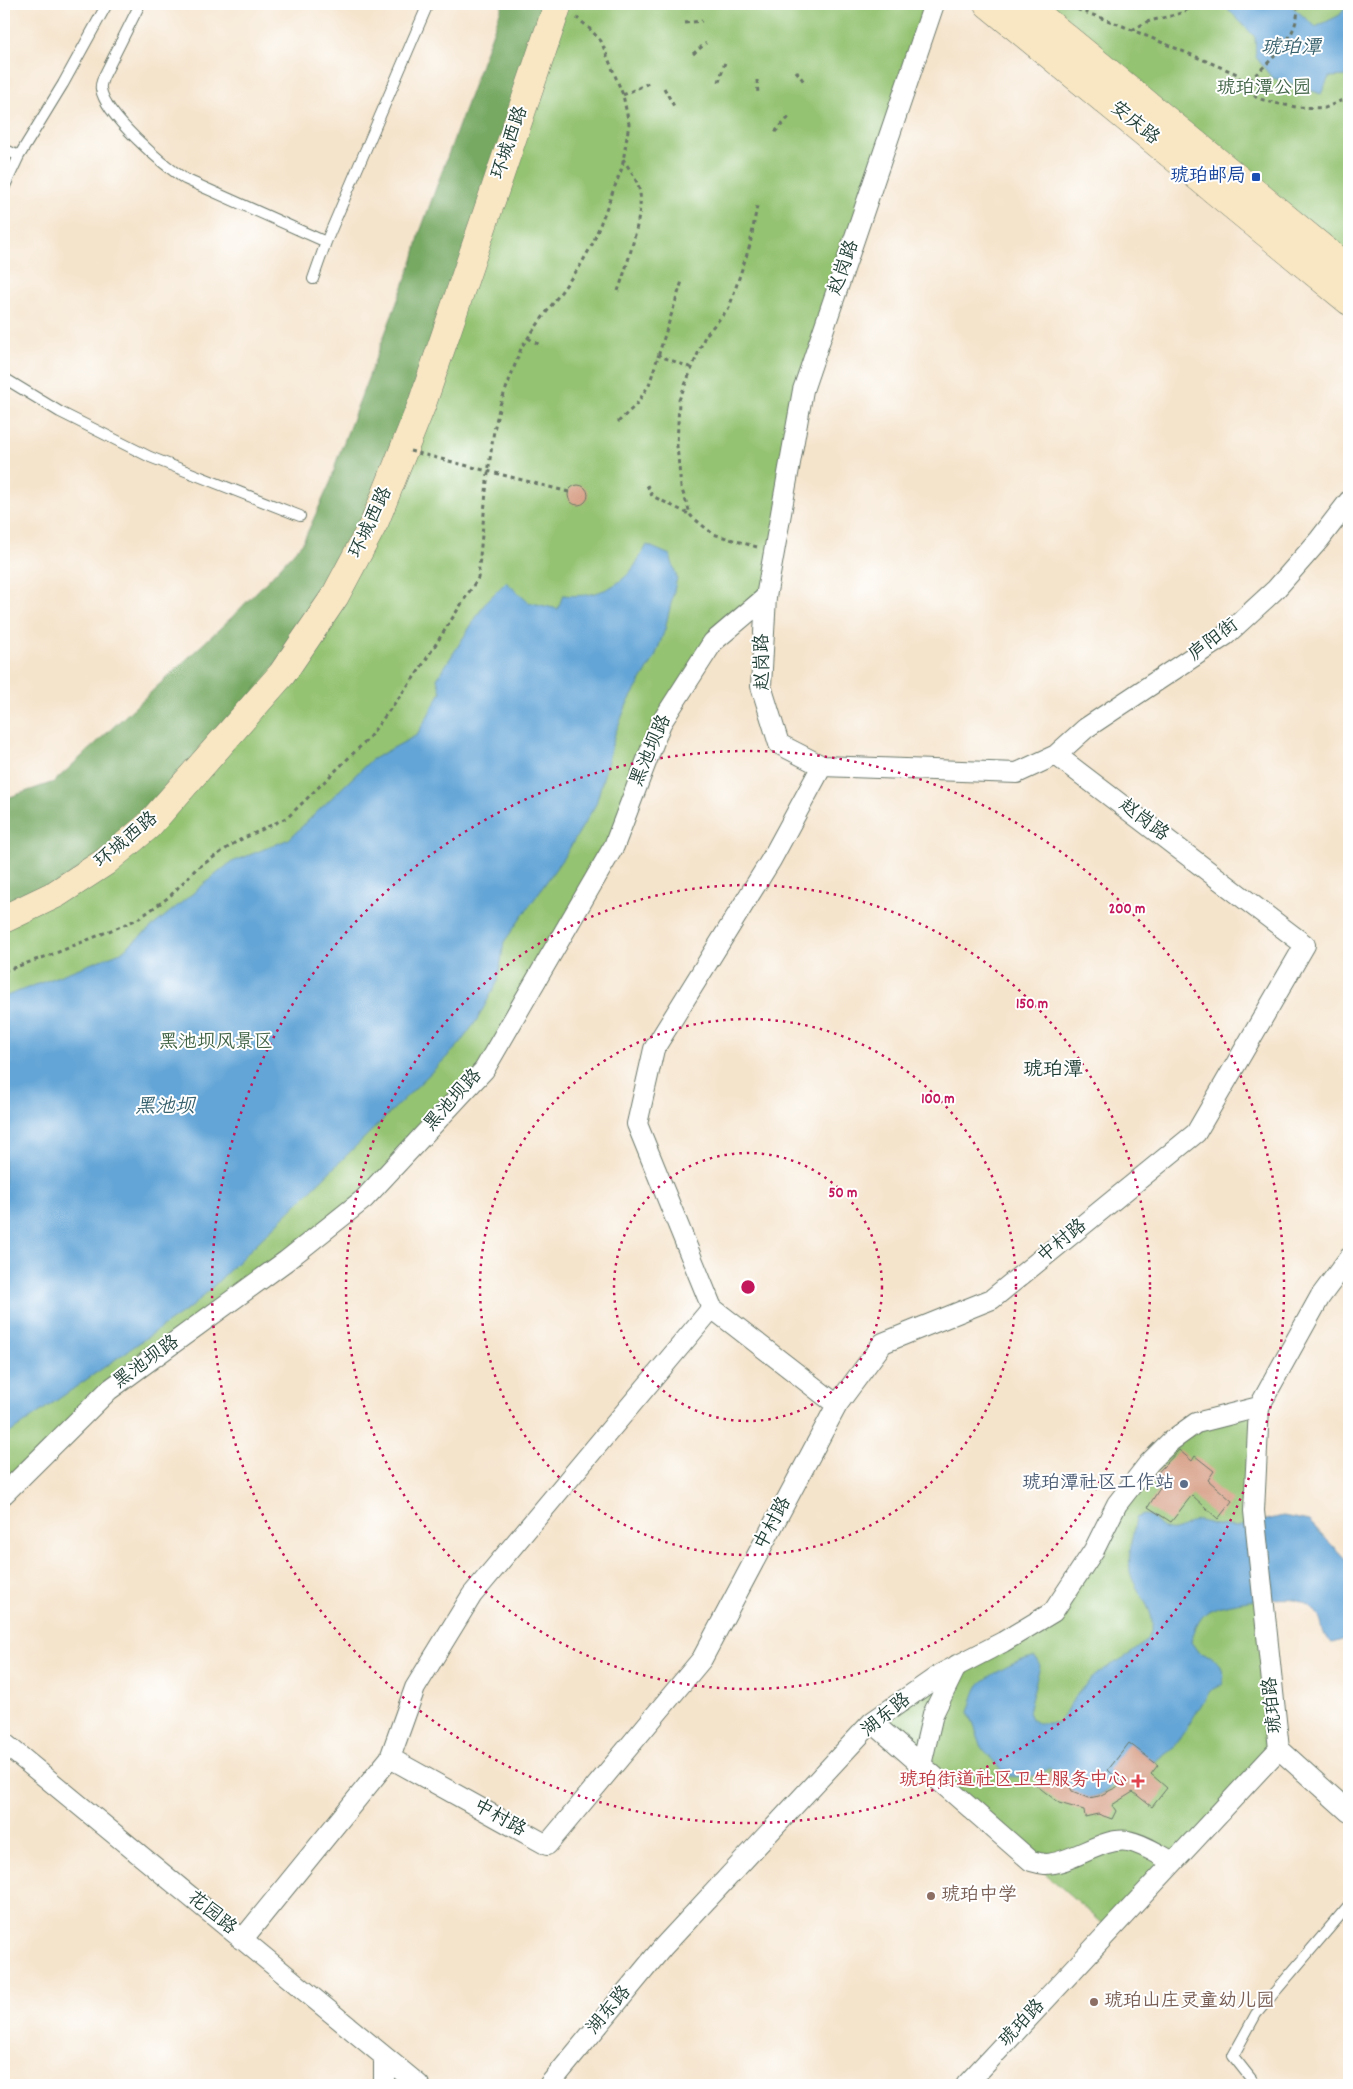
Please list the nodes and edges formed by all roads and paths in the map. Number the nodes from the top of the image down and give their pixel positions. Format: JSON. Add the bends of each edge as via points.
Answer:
{"nodes":[{"id":1,"x":107,"y":4,"type":"edge"},
{"id":2,"x":140,"y":4,"type":"edge"},
{"id":3,"x":428,"y":4,"type":"edge"},
{"id":4,"x":558,"y":4,"type":"edge"},
{"id":5,"x":934,"y":4,"type":"edge"},
{"id":6,"x":988,"y":4,"type":"edge"},
{"id":7,"x":1025,"y":4,"type":"edge"},
{"id":8,"x":1059,"y":4,"type":"edge"},
{"id":9,"x":1194,"y":4,"type":"edge"},
{"id":10,"x":1298,"y":4,"type":"edge"},
{"id":11,"x":702,"y":21,"type":"dead end"},
{"id":12,"x":685,"y":23,"type":"dead end"},
{"id":13,"x":1132,"y":30,"type":"junction"},
{"id":14,"x":706,"y":43,"type":"dead end"},
{"id":15,"x":693,"y":54,"type":"dead end"},
{"id":16,"x":725,"y":62,"type":"dead end"},
{"id":17,"x":796,"y":71,"type":"dead end"},
{"id":18,"x":757,"y":80,"type":"dead end"},
{"id":19,"x":651,"y":82,"type":"dead end"},
{"id":20,"x":719,"y":82,"type":"dead end"},
{"id":21,"x":805,"y":83,"type":"dead end"},
{"id":22,"x":1244,"y":86,"type":"junction"},
{"id":23,"x":664,"y":88,"type":"dead end"},
{"id":24,"x":758,"y":94,"type":"dead end"},
{"id":25,"x":623,"y":95,"type":"junction"},
{"id":26,"x":1349,"y":97,"type":"edge"},
{"id":27,"x":675,"y":108,"type":"dead end"},
{"id":28,"x":789,"y":117,"type":"dead end"},
{"id":29,"x":775,"y":132,"type":"dead end"},
{"id":30,"x":4,"y":149,"type":"edge"},
{"id":31,"x":19,"y":156,"type":"junction"},
{"id":32,"x":623,"y":158,"type":"junction"},
{"id":33,"x":4,"y":188,"type":"edge"},
{"id":34,"x":757,"y":206,"type":"dead end"},
{"id":35,"x":326,"y":242,"type":"junction"},
{"id":36,"x":1349,"y":270,"type":"edge"},
{"id":37,"x":313,"y":279,"type":"dead end"},
{"id":38,"x":682,"y":281,"type":"dead end"},
{"id":39,"x":618,"y":291,"type":"dead end"},
{"id":40,"x":1349,"y":301,"type":"edge"},
{"id":41,"x":528,"y":338,"type":"junction"},
{"id":42,"x":542,"y":346,"type":"dead end"},
{"id":43,"x":658,"y":355,"type":"junction"},
{"id":44,"x":692,"y":368,"type":"junction"},
{"id":45,"x":4,"y":378,"type":"edge"},
{"id":46,"x":618,"y":422,"type":"dead end"},
{"id":47,"x":410,"y":451,"type":"dead end"},
{"id":48,"x":646,"y":486,"type":"dead end"},
{"id":49,"x":569,"y":492,"type":"dead end"},
{"id":50,"x":1349,"y":501,"type":"edge"},
{"id":51,"x":300,"y":516,"type":"dead end"},
{"id":52,"x":691,"y":516,"type":"junction"},
{"id":53,"x":774,"y":552,"type":"junction"},
{"id":54,"x":766,"y":597,"type":"junction"},
{"id":55,"x":1056,"y":755,"type":"junction"},
{"id":56,"x":822,"y":766,"type":"junction"},
{"id":57,"x":4,"y":919,"type":"edge"},
{"id":58,"x":1305,"y":945,"type":"joint"},
{"id":59,"x":4,"y":971,"type":"edge"},
{"id":60,"x":1349,"y":1258,"type":"edge"},
{"id":61,"x":712,"y":1308,"type":"junction"},
{"id":62,"x":837,"y":1405,"type":"junction"},
{"id":63,"x":1259,"y":1407,"type":"junction"},
{"id":64,"x":4,"y":1494,"type":"edge"},
{"id":65,"x":957,"y":1665,"type":"junction"},
{"id":66,"x":872,"y":1722,"type":"junction"},
{"id":67,"x":4,"y":1743,"type":"edge"},
{"id":68,"x":1279,"y":1749,"type":"junction"},
{"id":69,"x":390,"y":1758,"type":"junction"},
{"id":70,"x":921,"y":1765,"type":"junction"},
{"id":71,"x":1349,"y":1812,"type":"edge"},
{"id":72,"x":1173,"y":1862,"type":"junction"},
{"id":73,"x":1349,"y":1905,"type":"edge"},
{"id":74,"x":242,"y":1940,"type":"junction"},
{"id":75,"x":384,"y":2057,"type":"junction"},
{"id":76,"x":384,"y":2085,"type":"edge"},
{"id":77,"x":419,"y":2085,"type":"edge"},
{"id":78,"x":548,"y":2085,"type":"edge"},
{"id":79,"x":966,"y":2085,"type":"edge"},
{"id":80,"x":1256,"y":2085,"type":"edge"}],
"edges":[{"from":1,"to":31,"type":"lane"},
{"from":2,"to":35,"type":"lane","via":[[100,87],[111,112],[151,152],[186,179]]},
{"from":3,"to":35,"type":"lane"},
{"from":4,"to":25,"type":"path","via":[[601,41]]},
{"from":4,"to":57,"type":"street","name":"环城西路","via":[[422,404],[375,521],[336,596],[277,680],[148,826],[105,862],[56,894]]},
{"from":5,"to":53,"type":"street","name":"赵岗路","via":[[803,390]]},
{"from":6,"to":40,"type":"street","name":"安庆路"},
{"from":7,"to":36,"type":"street","name":"安庆路"},
{"from":8,"to":13,"type":"path"},
{"from":9,"to":13,"type":"path","via":[[1184,12]]},
{"from":10,"to":22,"type":"path","via":[[1298,18],[1287,44]]},
{"from":11,"to":12,"type":"path"},
{"from":13,"to":22,"type":"path","via":[[1237,74]]},
{"from":14,"to":15,"type":"path"},
{"from":16,"to":20,"type":"path"},
{"from":17,"to":21,"type":"path"},
{"from":18,"to":24,"type":"path"},
{"from":19,"to":25,"type":"path"},
{"from":22,"to":26,"type":"path","via":[[1257,98],[1296,107],[1325,108]]},
{"from":23,"to":27,"type":"path"},
{"from":25,"to":32,"type":"path","via":[[629,124]]},
{"from":28,"to":29,"type":"path"},
{"from":30,"to":31,"type":"lane"},
{"from":31,"to":33,"type":"lane"},
{"from":32,"to":39,"type":"path","via":[[635,179],[640,199],[630,256]]},
{"from":32,"to":41,"type":"path","via":[[608,205],[580,266]]},
{"from":34,"to":44,"type":"path","via":[[750,245],[729,308],[705,336]]},
{"from":35,"to":37,"type":"lane"},
{"from":38,"to":43,"type":"path"},
{"from":41,"to":42,"type":"path"},
{"from":41,"to":59,"type":"path","via":[[500,405],[494,430],[478,578],[418,672],[367,740],[288,817],[236,842],[196,869],[169,897],[138,919],[56,954]]},
{"from":43,"to":44,"type":"path"},
{"from":43,"to":46,"type":"path","via":[[649,385],[636,405]]},
{"from":44,"to":52,"type":"path","via":[[679,400],[677,446],[681,486]]},
{"from":45,"to":51,"type":"lane","via":[[60,412],[150,457]]},
{"from":47,"to":49,"type":"path","bridge":true},
{"from":48,"to":52,"type":"path","via":[[652,496]]},
{"from":50,"to":55,"type":"street","name":"庐阳街","via":[[1276,589],[1226,635],[1086,728]]},
{"from":52,"to":53,"type":"path","via":[[713,534]]},
{"from":53,"to":54,"type":"street","name":"赵岗路"},
{"from":54,"to":56,"type":"street","name":"赵岗路","via":[[761,686],[779,744]]},
{"from":54,"to":64,"type":"street","name":"黑池坝路","via":[[713,642],[661,722],[614,846],[484,1070],[364,1199],[286,1261],[109,1390]]},
{"from":55,"to":56,"type":"street","name":"赵岗路","via":[[1017,773]]},
{"from":55,"to":58,"type":"street","name":"赵岗路"},
{"from":56,"to":61,"type":"street","via":[[771,860],[654,1049],[637,1124]]},
{"from":58,"to":62,"type":"street","name":"中村路","via":[[1196,1132],[992,1299],[883,1343]]},
{"from":60,"to":63,"type":"street","name":"琥珀路","via":[[1320,1297]]},
{"from":61,"to":62,"type":"street"},
{"from":61,"to":69,"type":"street","via":[[472,1595],[415,1688]]},
{"from":62,"to":69,"type":"street","name":"中村路","via":[[702,1660],[547,1845]]},
{"from":63,"to":65,"type":"street","name":"湖东路","via":[[1196,1423],[1171,1441],[1117,1504],[1094,1550],[1053,1612],[1004,1642]]},
{"from":63,"to":68,"type":"street","name":"琥珀路","via":[[1254,1511]]},
{"from":65,"to":66,"type":"street","name":"湖东路"},
{"from":65,"to":70,"type":"street","via":[[933,1714]]},
{"from":66,"to":70,"type":"street"},
{"from":66,"to":78,"type":"street","name":"湖东路","via":[[663,1947]]},
{"from":67,"to":74,"type":"street","name":"花园路"},
{"from":68,"to":71,"type":"street"},
{"from":68,"to":72,"type":"street","name":"琥珀路"},
{"from":69,"to":74,"type":"street"},
{"from":70,"to":72,"type":"street","via":[[1031,1861],[1046,1864],[1114,1842],[1127,1841]]},
{"from":72,"to":79,"type":"street","name":"琥珀路"},
{"from":73,"to":80,"type":"lane","via":[[1256,2014],[1233,2056]]},
{"from":74,"to":75,"type":"street","name":"花园路"},
{"from":75,"to":76,"type":"street"},
{"from":75,"to":77,"type":"street","name":"花园路"}]}
